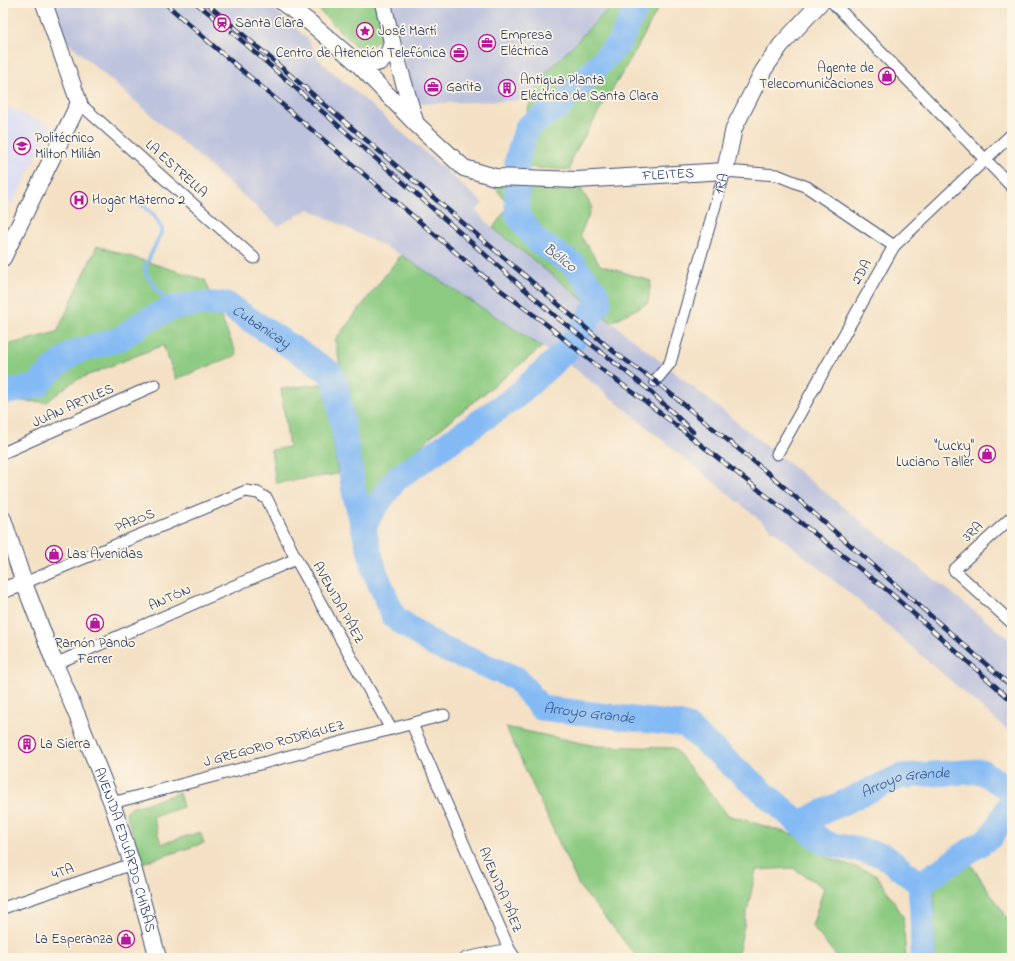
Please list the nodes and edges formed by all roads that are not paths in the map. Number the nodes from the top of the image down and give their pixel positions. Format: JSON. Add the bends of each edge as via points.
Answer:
{"nodes":[{"id":1,"x":44,"y":3,"type":"edge"},
{"id":2,"x":283,"y":3,"type":"edge"},
{"id":3,"x":383,"y":3,"type":"edge"},
{"id":4,"x":820,"y":3,"type":"edge"},
{"id":5,"x":833,"y":3,"type":"edge"},
{"id":6,"x":392,"y":42,"type":"junction"},
{"id":7,"x":355,"y":61,"type":"junction"},
{"id":8,"x":79,"y":102,"type":"junction"},
{"id":9,"x":415,"y":122,"type":"junction"},
{"id":10,"x":1012,"y":134,"type":"edge"},
{"id":11,"x":986,"y":159,"type":"junction"},
{"id":12,"x":725,"y":171,"type":"junction"},
{"id":13,"x":1012,"y":188,"type":"edge"},
{"id":14,"x":894,"y":246,"type":"junction"},
{"id":15,"x":3,"y":258,"type":"edge"},
{"id":16,"x":254,"y":258,"type":"dead end"},
{"id":17,"x":655,"y":381,"type":"dead end"},
{"id":18,"x":155,"y":385,"type":"dead end"},
{"id":19,"x":3,"y":453,"type":"edge"},
{"id":20,"x":777,"y":454,"type":"dead end"},
{"id":21,"x":258,"y":493,"type":"joint"},
{"id":22,"x":1012,"y":516,"type":"edge"},
{"id":23,"x":3,"y":519,"type":"edge"},
{"id":24,"x":296,"y":559,"type":"junction"},
{"id":25,"x":24,"y":583,"type":"junction"},
{"id":26,"x":3,"y":590,"type":"edge"},
{"id":27,"x":1012,"y":623,"type":"edge"},
{"id":28,"x":55,"y":664,"type":"junction"},
{"id":29,"x":444,"y":715,"type":"dead end"},
{"id":30,"x":412,"y":724,"type":"junction"},
{"id":31,"x":391,"y":729,"type":"junction"},
{"id":32,"x":112,"y":803,"type":"junction"},
{"id":33,"x":132,"y":864,"type":"junction"},
{"id":34,"x":3,"y":908,"type":"edge"},
{"id":35,"x":512,"y":953,"type":"edge"},
{"id":36,"x":158,"y":958,"type":"edge"},
{"id":37,"x":466,"y":958,"type":"edge"}],
"edges":[{"from":1,"to":8,"type":"main road"},
{"from":2,"to":7,"type":"main road","name":"FLEITES"},
{"from":3,"to":6,"type":"main road"},
{"from":4,"to":12,"type":"main road","name":"1RA","via":[[781,45],[763,71],[734,128]]},
{"from":5,"to":11,"type":"street"},
{"from":6,"to":7,"type":"main road","via":[[388,55],[380,62],[370,65]]},
{"from":6,"to":9,"type":"main road"},
{"from":7,"to":9,"type":"main road","name":"FLEITES"},
{"from":8,"to":15,"type":"main road"},
{"from":8,"to":16,"type":"street","name":"LA ESTRELLA"},
{"from":9,"to":12,"type":"main road","name":"FLEITES","via":[[464,168],[495,177],[577,180]]},
{"from":10,"to":11,"type":"street","name":"2DA"},
{"from":11,"to":13,"type":"street"},
{"from":11,"to":14,"type":"street","name":"2DA"},
{"from":12,"to":14,"type":"street","name":"FLEITES","via":[[777,176],[807,187]]},
{"from":12,"to":17,"type":"street","name":"1RA","via":[[670,363]]},
{"from":14,"to":20,"type":"street","name":"2DA"},
{"from":18,"to":19,"type":"street","name":"JUAN ARTILES"},
{"from":21,"to":24,"type":"street","name":"AVENIDA PÁEZ","via":[[266,499]]},
{"from":21,"to":25,"type":"street","name":"PAZOS","via":[[246,491]]},
{"from":22,"to":27,"type":"street","name":"3RA","via":[[954,570]]},
{"from":23,"to":25,"type":"main road","name":"AVENIDA EDUARDO CHIBÁS"},
{"from":24,"to":28,"type":"street","name":"ANTÓN"},
{"from":24,"to":31,"type":"street","name":"AVENIDA PÁEZ"},
{"from":25,"to":26,"type":"main road"},
{"from":25,"to":28,"type":"main road","name":"AVENIDA EDUARDO CHIBÁS"},
{"from":28,"to":32,"type":"main road","name":"AVENIDA EDUARDO CHIBÁS"},
{"from":29,"to":30,"type":"street","name":"J GREGORIO RODRÍGUEZ"},
{"from":30,"to":31,"type":"street","name":"J GREGORIO RODRÍGUEZ"},
{"from":30,"to":35,"type":"street","name":"AVENIDA PÁEZ"},
{"from":31,"to":32,"type":"street","name":"J GREGORIO RODRÍGUEZ"},
{"from":32,"to":33,"type":"main road","name":"AVENIDA EDUARDO CHIBÁS"},
{"from":33,"to":34,"type":"street","name":"4TA"},
{"from":33,"to":36,"type":"main road","name":"AVENIDA EDUARDO CHIBÁS"},
{"from":35,"to":37,"type":"street"}]}
